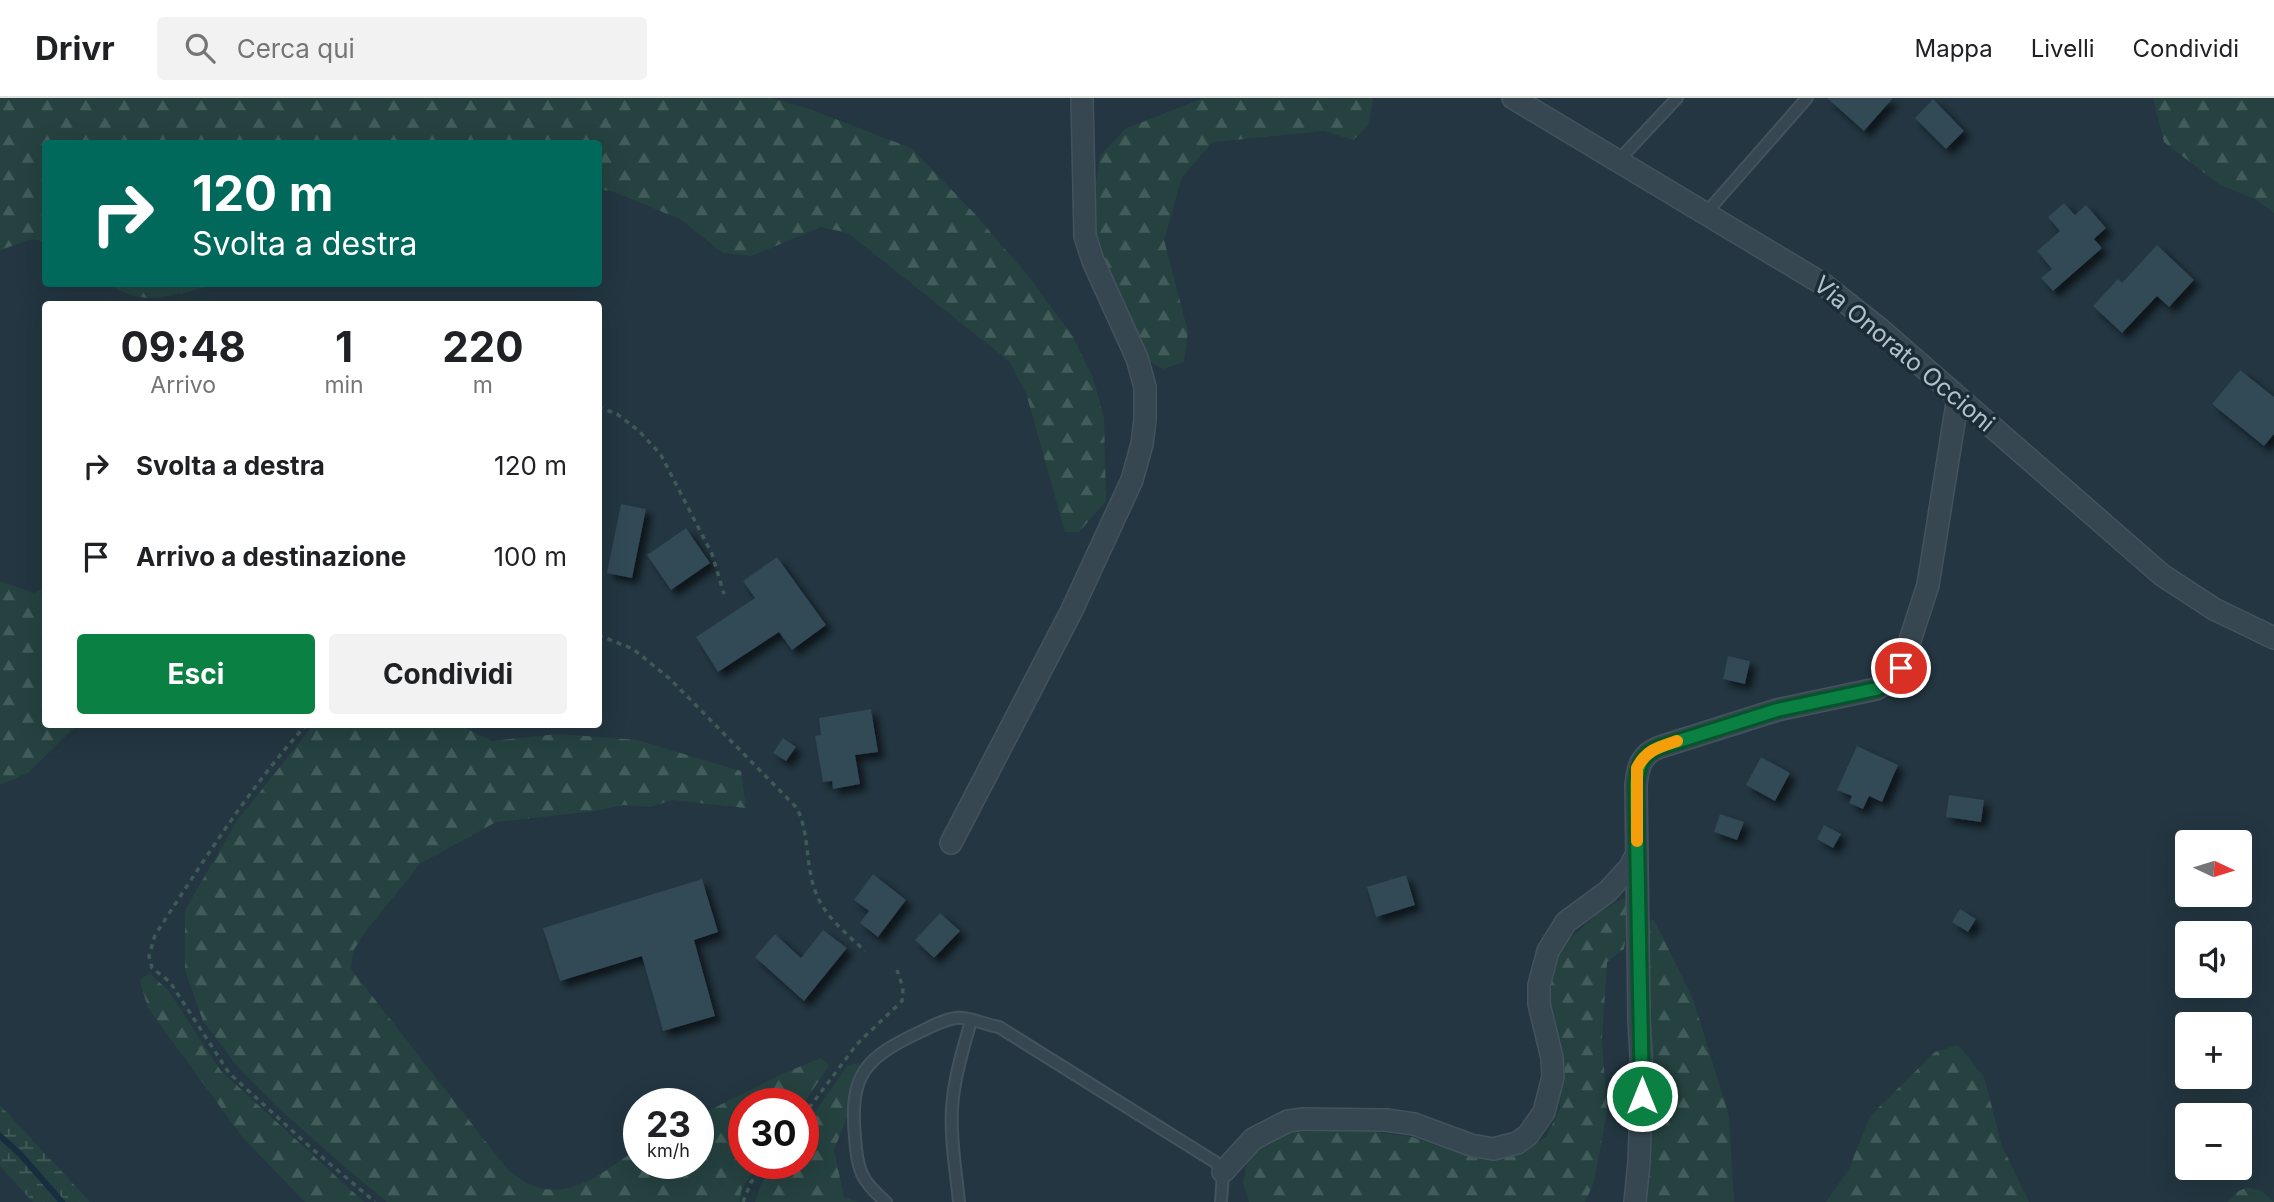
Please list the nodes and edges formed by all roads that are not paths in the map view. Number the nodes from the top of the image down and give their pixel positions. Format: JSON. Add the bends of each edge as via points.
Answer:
{"nodes":[{"id":1,"x":1082,"y":98,"type":"edge"},
{"id":2,"x":1513,"y":98,"type":"edge"},
{"id":3,"x":1677,"y":98,"type":"edge"},
{"id":4,"x":1807,"y":98,"type":"edge"},
{"id":5,"x":1618,"y":161,"type":"junction"},
{"id":6,"x":1706,"y":213,"type":"junction"},
{"id":7,"x":1958,"y":397,"type":"junction"},
{"id":8,"x":2274,"y":638,"type":"edge"},
{"id":9,"x":951,"y":843,"type":"dead end"},
{"id":10,"x":1637,"y":853,"type":"junction"},
{"id":11,"x":971,"y":1021,"type":"junction"},
{"id":12,"x":1223,"y":1172,"type":"junction"},
{"id":13,"x":886,"y":1202,"type":"edge"},
{"id":14,"x":960,"y":1202,"type":"edge"},
{"id":15,"x":1221,"y":1202,"type":"edge"},
{"id":16,"x":1635,"y":1202,"type":"edge"}],
"edges":[{"from":1,"to":9,"type":"street","via":[[1086,236],[1145,387],[1142,444],[1132,480],[1071,612]]},
{"from":2,"to":5,"type":"street","name":"Via Onorato Occioni"},
{"from":3,"to":5,"type":"lane"},
{"from":4,"to":6,"type":"lane"},
{"from":5,"to":6,"type":"street","name":"Via Onorato Occioni"},
{"from":6,"to":7,"type":"street","name":"Via Onorato Occioni","via":[[1823,284]]},
{"from":7,"to":8,"type":"street","name":"Via Onorato Occioni","via":[[2162,575],[2214,609]]},
{"from":7,"to":10,"type":"street","via":[[1928,585],[1895,678],[1876,689],[1777,710],[1650,751],[1637,768]]},
{"from":10,"to":12,"type":"street","via":[[1607,892],[1566,922],[1548,951],[1539,1003],[1553,1077],[1544,1112],[1528,1135],[1493,1149],[1413,1124],[1303,1119],[1288,1121],[1253,1139]]},
{"from":10,"to":16,"type":"street","via":[[1642,1074]]},
{"from":11,"to":12,"type":"lane","via":[[999,1027],[1215,1162]]},
{"from":11,"to":13,"type":"lane","via":[[951,1020],[888,1046],[861,1075],[853,1122],[857,1165],[867,1186]]},
{"from":11,"to":14,"type":"lane","via":[[952,1109]]},
{"from":12,"to":15,"type":"lane"}]}
